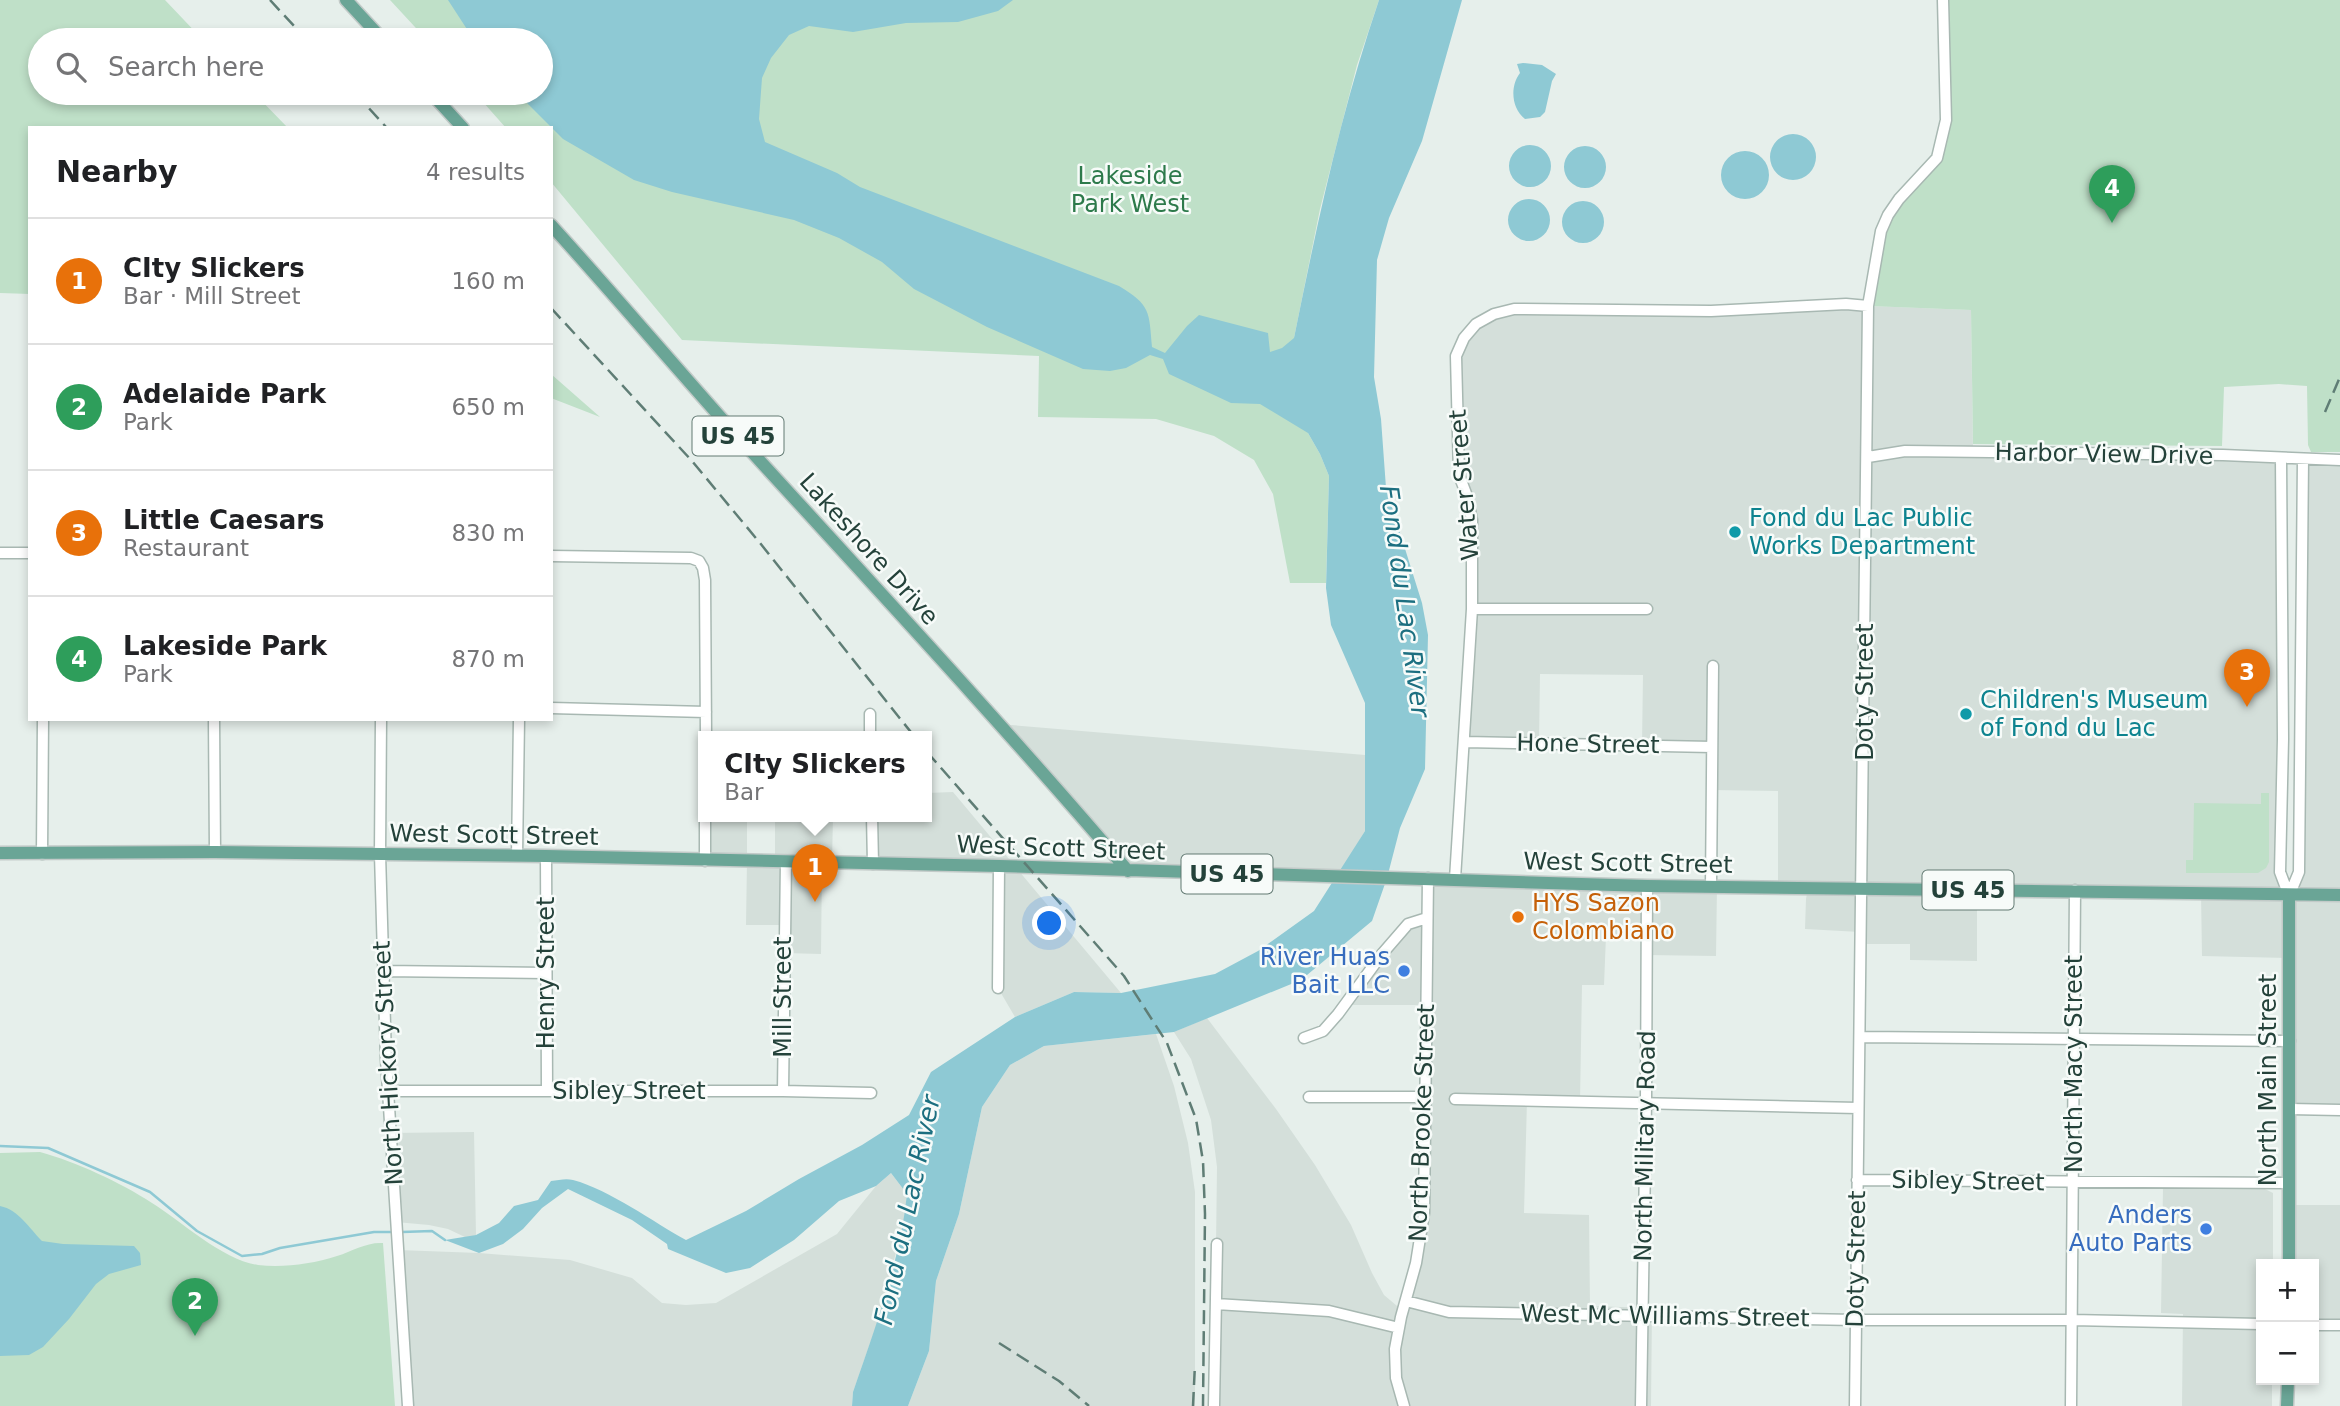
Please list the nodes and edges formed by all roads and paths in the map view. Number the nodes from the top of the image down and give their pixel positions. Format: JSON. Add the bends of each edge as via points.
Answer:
{"nodes":[{"id":1,"x":346,"y":0,"type":"edge"},
{"id":2,"x":1943,"y":0,"type":"edge"},
{"id":3,"x":372,"y":28,"type":"edge"},
{"id":4,"x":441,"y":105,"type":"edge"},
{"id":5,"x":461,"y":126,"type":"edge"},
{"id":6,"x":553,"y":227,"type":"edge"},
{"id":7,"x":1868,"y":306,"type":"junction"},
{"id":8,"x":1868,"y":457,"type":"junction"},
{"id":9,"x":2281,"y":458,"type":"junction"},
{"id":10,"x":2303,"y":459,"type":"junction"},
{"id":11,"x":2340,"y":460,"type":"edge"},
{"id":12,"x":0,"y":553,"type":"edge"},
{"id":13,"x":28,"y":553,"type":"edge"},
{"id":14,"x":553,"y":556,"type":"edge"},
{"id":15,"x":1472,"y":609,"type":"junction"},
{"id":16,"x":1647,"y":609,"type":"dead end"},
{"id":17,"x":1713,"y":666,"type":"dead end"},
{"id":18,"x":553,"y":708,"type":"edge"},
{"id":19,"x":706,"y":712,"type":"junction"},
{"id":20,"x":870,"y":714,"type":"dead end"},
{"id":21,"x":43,"y":721,"type":"edge"},
{"id":22,"x":214,"y":721,"type":"edge"},
{"id":23,"x":381,"y":721,"type":"edge"},
{"id":24,"x":519,"y":721,"type":"edge"},
{"id":25,"x":706,"y":731,"type":"edge"},
{"id":26,"x":870,"y":731,"type":"edge"},
{"id":27,"x":1465,"y":742,"type":"junction"},
{"id":28,"x":1712,"y":747,"type":"junction"},
{"id":29,"x":705,"y":822,"type":"edge"},
{"id":30,"x":872,"y":822,"type":"edge"},
{"id":31,"x":215,"y":852,"type":"junction"},
{"id":32,"x":0,"y":853,"type":"edge"},
{"id":33,"x":42,"y":854,"type":"junction"},
{"id":34,"x":380,"y":854,"type":"junction"},
{"id":35,"x":517,"y":856,"type":"junction"},
{"id":36,"x":546,"y":856,"type":"junction"},
{"id":37,"x":705,"y":861,"type":"junction"},
{"id":38,"x":786,"y":861,"type":"junction"},
{"id":39,"x":873,"y":864,"type":"junction"},
{"id":40,"x":999,"y":866,"type":"junction"},
{"id":41,"x":1128,"y":871,"type":"junction"},
{"id":42,"x":1428,"y":878,"type":"junction"},
{"id":43,"x":1455,"y":879,"type":"junction"},
{"id":44,"x":1647,"y":886,"type":"junction"},
{"id":45,"x":1711,"y":886,"type":"junction"},
{"id":46,"x":1860,"y":889,"type":"junction"},
{"id":47,"x":2076,"y":890,"type":"junction"},
{"id":48,"x":2340,"y":895,"type":"edge"},
{"id":49,"x":2289,"y":896,"type":"junction"},
{"id":50,"x":1427,"y":918,"type":"junction"},
{"id":51,"x":383,"y":971,"type":"junction"},
{"id":52,"x":546,"y":973,"type":"junction"},
{"id":53,"x":998,"y":988,"type":"dead end"},
{"id":54,"x":1860,"y":1037,"type":"junction"},
{"id":55,"x":1304,"y":1038,"type":"dead end"},
{"id":56,"x":2074,"y":1038,"type":"junction"},
{"id":57,"x":2290,"y":1041,"type":"junction"},
{"id":58,"x":388,"y":1091,"type":"junction"},
{"id":59,"x":547,"y":1091,"type":"junction"},
{"id":60,"x":783,"y":1091,"type":"junction"},
{"id":61,"x":871,"y":1093,"type":"dead end"},
{"id":62,"x":1310,"y":1097,"type":"dead end"},
{"id":63,"x":1425,"y":1097,"type":"junction"},
{"id":64,"x":1455,"y":1099,"type":"dead end"},
{"id":65,"x":1646,"y":1102,"type":"junction"},
{"id":66,"x":1858,"y":1108,"type":"junction"},
{"id":67,"x":2290,"y":1109,"type":"junction"},
{"id":68,"x":2340,"y":1110,"type":"edge"},
{"id":69,"x":1857,"y":1180,"type":"junction"},
{"id":70,"x":2074,"y":1182,"type":"junction"},
{"id":71,"x":2289,"y":1183,"type":"junction"},
{"id":72,"x":1217,"y":1244,"type":"dead end"},
{"id":73,"x":2289,"y":1259,"type":"edge"},
{"id":74,"x":1406,"y":1301,"type":"junction"},
{"id":75,"x":1216,"y":1304,"type":"junction"},
{"id":76,"x":1642,"y":1315,"type":"junction"},
{"id":77,"x":1855,"y":1320,"type":"junction"},
{"id":78,"x":2072,"y":1320,"type":"junction"},
{"id":79,"x":2256,"y":1324,"type":"edge"},
{"id":80,"x":2319,"y":1325,"type":"edge"},
{"id":81,"x":2340,"y":1325,"type":"edge"},
{"id":82,"x":1399,"y":1328,"type":"junction"},
{"id":83,"x":2288,"y":1385,"type":"edge"},
{"id":84,"x":408,"y":1406,"type":"edge"},
{"id":85,"x":1214,"y":1406,"type":"edge"},
{"id":86,"x":1404,"y":1406,"type":"edge"},
{"id":87,"x":1641,"y":1406,"type":"edge"},
{"id":88,"x":1855,"y":1406,"type":"edge"},
{"id":89,"x":2071,"y":1406,"type":"edge"},
{"id":90,"x":2287,"y":1406,"type":"edge"}],
"edges":[{"from":1,"to":3,"type":"main road"},
{"from":2,"to":7,"type":"street","name":"Doty Street","via":[[1944,135],[1937,158],[1888,215],[1876,253]]},
{"from":4,"to":5,"type":"main road"},
{"from":6,"to":41,"type":"main road","name":"Lakeshore Drive","number":"US 45"},
{"from":7,"to":8,"type":"street","name":"Doty Street"},
{"from":7,"to":15,"type":"street","name":"Water Street","via":[[1711,311],[1517,309],[1476,324],[1456,356],[1458,475],[1472,520]]},
{"from":8,"to":9,"type":"street","name":"Harbor View Drive","via":[[1905,452]]},
{"from":8,"to":46,"type":"street","name":"Doty Street"},
{"from":9,"to":10,"type":"street","name":"Harbor View Drive"},
{"from":9,"to":49,"type":"street","name":"North Main Street","via":[[2280,872]]},
{"from":10,"to":11,"type":"street","name":"Harbor View Drive"},
{"from":10,"to":49,"type":"street","name":"North Main Street","via":[[2299,872]]},
{"from":12,"to":13,"type":"street"},
{"from":14,"to":19,"type":"street","via":[[691,558],[701,564]]},
{"from":15,"to":16,"type":"street"},
{"from":15,"to":27,"type":"street","name":"Water Street"},
{"from":17,"to":28,"type":"street"},
{"from":18,"to":19,"type":"street"},
{"from":19,"to":25,"type":"street"},
{"from":20,"to":26,"type":"street"},
{"from":21,"to":33,"type":"street"},
{"from":22,"to":31,"type":"street"},
{"from":23,"to":34,"type":"street","name":"North Hickory Street"},
{"from":24,"to":35,"type":"street"},
{"from":27,"to":28,"type":"street","name":"Hone Street"},
{"from":27,"to":43,"type":"street","name":"Water Street"},
{"from":28,"to":45,"type":"street"},
{"from":29,"to":37,"type":"street"},
{"from":30,"to":39,"type":"street"},
{"from":31,"to":33,"type":"main road","name":"West Scott Street"},
{"from":31,"to":34,"type":"main road","name":"West Scott Street"},
{"from":32,"to":33,"type":"main road","name":"West Scott Street"},
{"from":34,"to":35,"type":"main road","name":"West Scott Street"},
{"from":34,"to":51,"type":"street","name":"North Hickory Street"},
{"from":35,"to":36,"type":"main road","name":"West Scott Street"},
{"from":36,"to":37,"type":"main road","name":"West Scott Street"},
{"from":36,"to":52,"type":"street","name":"Henry Street"},
{"from":37,"to":38,"type":"main road","name":"West Scott Street"},
{"from":38,"to":39,"type":"main road","name":"West Scott Street"},
{"from":38,"to":60,"type":"street","name":"Mill Street"},
{"from":39,"to":40,"type":"main road","name":"West Scott Street"},
{"from":40,"to":41,"type":"main road","name":"West Scott Street"},
{"from":40,"to":53,"type":"street"},
{"from":41,"to":42,"type":"main road","name":"West Scott Street","number":"US 45"},
{"from":42,"to":43,"type":"main road","name":"West Scott Street","number":"US 45"},
{"from":42,"to":50,"type":"street","name":"North Brooke Street"},
{"from":43,"to":44,"type":"main road","name":"West Scott Street","number":"US 45"},
{"from":44,"to":45,"type":"main road","name":"West Scott Street","number":"US 45"},
{"from":44,"to":65,"type":"street","name":"North Military Road"},
{"from":45,"to":46,"type":"main road","name":"West Scott Street","number":"US 45"},
{"from":46,"to":47,"type":"main road","name":"West Scott Street","number":"US 45"},
{"from":46,"to":54,"type":"street","name":"Doty Street"},
{"from":47,"to":49,"type":"main road","name":"West Scott Street","number":"US 45"},
{"from":47,"to":56,"type":"street","name":"North Macy Street"},
{"from":48,"to":49,"type":"main road","name":"West Scott Street"},
{"from":49,"to":57,"type":"main road","name":"North Main Street"},
{"from":50,"to":55,"type":"street","via":[[1408,924],[1338,1014],[1322,1031]]},
{"from":50,"to":63,"type":"street","name":"North Brooke Street"},
{"from":51,"to":52,"type":"street"},
{"from":51,"to":58,"type":"street","name":"North Hickory Street"},
{"from":52,"to":59,"type":"street","name":"Henry Street"},
{"from":54,"to":56,"type":"street"},
{"from":54,"to":66,"type":"street","name":"Doty Street"},
{"from":56,"to":57,"type":"street"},
{"from":56,"to":70,"type":"street","name":"North Macy Street"},
{"from":57,"to":67,"type":"main road","name":"North Main Street"},
{"from":58,"to":59,"type":"street","name":"Sibley Street"},
{"from":58,"to":84,"type":"street","name":"North Hickory Street"},
{"from":59,"to":60,"type":"street","name":"Sibley Street"},
{"from":60,"to":61,"type":"street","name":"Sibley Street"},
{"from":62,"to":63,"type":"street"},
{"from":63,"to":74,"type":"street","name":"North Brooke Street","via":[[1422,1232]]},
{"from":64,"to":65,"type":"street"},
{"from":65,"to":66,"type":"street"},
{"from":65,"to":76,"type":"street","name":"North Military Road"},
{"from":66,"to":69,"type":"street","name":"Doty Street"},
{"from":67,"to":68,"type":"street"},
{"from":67,"to":71,"type":"main road","name":"North Main Street"},
{"from":69,"to":70,"type":"street","name":"Sibley Street"},
{"from":69,"to":77,"type":"street","name":"Doty Street"},
{"from":70,"to":71,"type":"street","name":"Sibley Street"},
{"from":70,"to":78,"type":"street","name":"North Macy Street"},
{"from":71,"to":73,"type":"main road","name":"North Main Street"},
{"from":72,"to":75,"type":"street"},
{"from":74,"to":76,"type":"street","name":"West Mc Williams Street","via":[[1450,1312]]},
{"from":74,"to":82,"type":"street","name":"North Brooke Street"},
{"from":75,"to":82,"type":"street","via":[[1329,1311]]},
{"from":75,"to":85,"type":"street"},
{"from":76,"to":77,"type":"street","name":"West Mc Williams Street"},
{"from":76,"to":87,"type":"street","name":"North Military Road"},
{"from":77,"to":78,"type":"street","name":"West Mc Williams Street"},
{"from":77,"to":88,"type":"street","name":"Doty Street"},
{"from":78,"to":79,"type":"street","name":"West Mc Williams Street"},
{"from":78,"to":89,"type":"street","name":"North Macy Street"},
{"from":80,"to":81,"type":"street"},
{"from":82,"to":86,"type":"street","name":"North Brooke Street","via":[[1395,1372]]},
{"from":83,"to":90,"type":"main road"}]}
